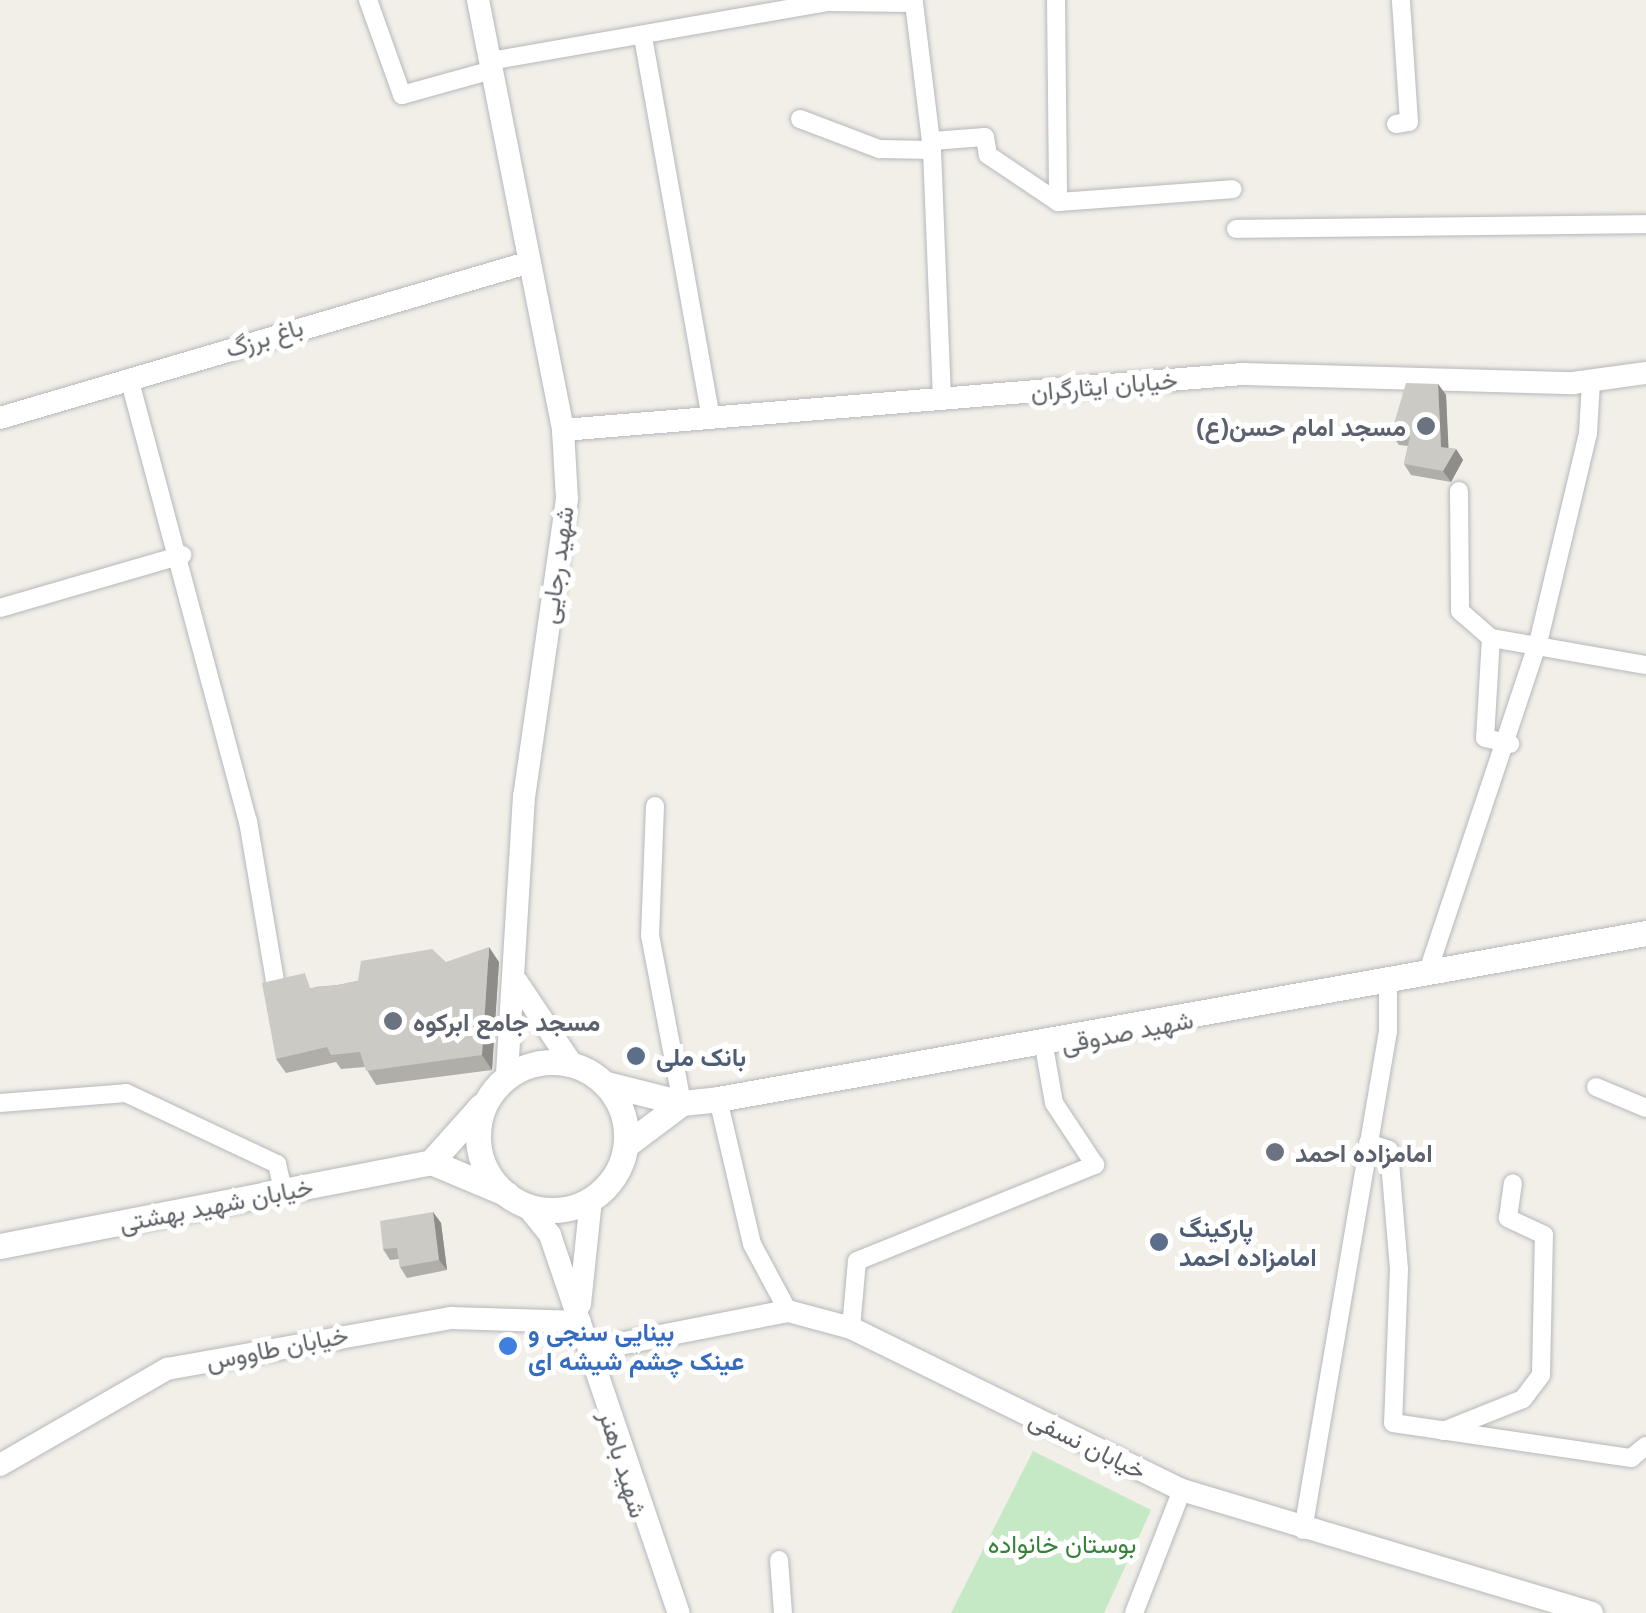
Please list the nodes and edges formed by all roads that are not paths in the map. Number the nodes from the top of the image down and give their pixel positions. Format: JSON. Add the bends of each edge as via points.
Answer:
{"nodes":[{"id":1,"x":368,"y":0,"type":"edge"},
{"id":2,"x":478,"y":0,"type":"edge"},
{"id":3,"x":1056,"y":0,"type":"edge"},
{"id":4,"x":1401,"y":0,"type":"edge"},
{"id":5,"x":642,"y":36,"type":"junction"},
{"id":6,"x":491,"y":66,"type":"junction"},
{"id":7,"x":800,"y":119,"type":"dead end"},
{"id":8,"x":1396,"y":124,"type":"dead end"},
{"id":9,"x":932,"y":145,"type":"junction"},
{"id":10,"x":1234,"y":189,"type":"dead end"},
{"id":11,"x":1058,"y":202,"type":"junction"},
{"id":12,"x":1646,"y":224,"type":"edge"},
{"id":13,"x":1236,"y":230,"type":"dead end"},
{"id":14,"x":530,"y":262,"type":"junction"},
{"id":15,"x":1646,"y":373,"type":"edge"},
{"id":16,"x":129,"y":378,"type":"junction"},
{"id":17,"x":1592,"y":382,"type":"junction"},
{"id":18,"x":942,"y":398,"type":"junction"},
{"id":19,"x":0,"y":418,"type":"edge"},
{"id":20,"x":711,"y":418,"type":"junction"},
{"id":21,"x":563,"y":430,"type":"junction"},
{"id":22,"x":1460,"y":491,"type":"dead end"},
{"id":23,"x":182,"y":555,"type":"junction"},
{"id":24,"x":0,"y":608,"type":"edge"},
{"id":25,"x":1492,"y":638,"type":"junction"},
{"id":26,"x":1539,"y":639,"type":"junction"},
{"id":27,"x":1646,"y":664,"type":"edge"},
{"id":28,"x":1510,"y":744,"type":"junction"},
{"id":29,"x":656,"y":806,"type":"dead end"},
{"id":30,"x":1646,"y":933,"type":"edge"},
{"id":31,"x":1428,"y":974,"type":"junction"},
{"id":32,"x":517,"y":982,"type":"junction"},
{"id":33,"x":1388,"y":982,"type":"junction"},
{"id":34,"x":276,"y":986,"type":"edge"},
{"id":35,"x":1044,"y":1046,"type":"junction"},
{"id":36,"x":570,"y":1064,"type":"junction"},
{"id":37,"x":606,"y":1084,"type":"junction"},
{"id":38,"x":498,"y":1085,"type":"junction"},
{"id":39,"x":1596,"y":1086,"type":"dead end"},
{"id":40,"x":718,"y":1099,"type":"junction"},
{"id":41,"x":0,"y":1103,"type":"edge"},
{"id":42,"x":682,"y":1103,"type":"junction"},
{"id":43,"x":1646,"y":1108,"type":"edge"},
{"id":44,"x":1368,"y":1144,"type":"junction"},
{"id":45,"x":626,"y":1145,"type":"junction"},
{"id":46,"x":431,"y":1162,"type":"junction"},
{"id":47,"x":1513,"y":1183,"type":"dead end"},
{"id":48,"x":283,"y":1191,"type":"junction"},
{"id":49,"x":591,"y":1199,"type":"junction"},
{"id":50,"x":516,"y":1200,"type":"junction"},
{"id":51,"x":0,"y":1246,"type":"edge"},
{"id":52,"x":788,"y":1311,"type":"junction"},
{"id":53,"x":580,"y":1322,"type":"junction"},
{"id":54,"x":851,"y":1328,"type":"junction"},
{"id":55,"x":590,"y":1350,"type":"junction"},
{"id":56,"x":1442,"y":1431,"type":"junction"},
{"id":57,"x":1646,"y":1446,"type":"edge"},
{"id":58,"x":0,"y":1465,"type":"edge"},
{"id":59,"x":1182,"y":1490,"type":"junction"},
{"id":60,"x":1302,"y":1530,"type":"junction"},
{"id":61,"x":780,"y":1560,"type":"dead end"},
{"id":62,"x":678,"y":1613,"type":"edge"},
{"id":63,"x":784,"y":1613,"type":"edge"},
{"id":64,"x":1134,"y":1613,"type":"edge"},
{"id":65,"x":1592,"y":1613,"type":"edge"}],
"edges":[{"from":1,"to":6,"type":"street","via":[[402,95]]},
{"from":2,"to":6,"type":"street","name":"شهید رجایی"},
{"from":3,"to":11,"type":"street"},
{"from":4,"to":8,"type":"street","via":[[1410,122]]},
{"from":5,"to":6,"type":"street"},
{"from":5,"to":9,"type":"street","via":[[827,2],[914,3]]},
{"from":5,"to":20,"type":"street"},
{"from":6,"to":14,"type":"street","name":"شهید رجایی"},
{"from":7,"to":9,"type":"street","via":[[879,149]]},
{"from":9,"to":11,"type":"street","via":[[985,137],[988,155]]},
{"from":9,"to":18,"type":"street"},
{"from":10,"to":11,"type":"street"},
{"from":12,"to":13,"type":"street"},
{"from":14,"to":16,"type":"street","name":"باغ برزگ"},
{"from":14,"to":21,"type":"street","name":"شهید رجایی"},
{"from":15,"to":17,"type":"street","name":"خیابان ایثارگران"},
{"from":16,"to":19,"type":"street","name":"باغ برزگ"},
{"from":16,"to":23,"type":"street"},
{"from":17,"to":18,"type":"street","name":"خیابان ایثارگران","via":[[1243,374]]},
{"from":17,"to":26,"type":"street","via":[[1588,433]]},
{"from":18,"to":20,"type":"street","name":"خیابان ایثارگران"},
{"from":20,"to":21,"type":"street","name":"خیابان ایثارگران"},
{"from":21,"to":32,"type":"street","name":"شهید رجایی","via":[[567,499],[524,796]]},
{"from":22,"to":25,"type":"street","via":[[1460,611]]},
{"from":23,"to":24,"type":"street"},
{"from":23,"to":34,"type":"street","via":[[248,822]]},
{"from":25,"to":26,"type":"street"},
{"from":25,"to":28,"type":"street","via":[[1485,738]]},
{"from":26,"to":27,"type":"street"},
{"from":26,"to":28,"type":"street"},
{"from":28,"to":31,"type":"street"},
{"from":29,"to":42,"type":"street","via":[[650,935]]},
{"from":30,"to":31,"type":"main road","name":"شهید صدوقی"},
{"from":31,"to":33,"type":"main road","name":"شهید صدوقی"},
{"from":32,"to":36,"type":"street"},
{"from":32,"to":38,"type":"street","name":"شهید رجایی"},
{"from":33,"to":35,"type":"main road","name":"شهید صدوقی"},
{"from":33,"to":44,"type":"street"},
{"from":35,"to":40,"type":"main road","name":"شهید صدوقی"},
{"from":35,"to":54,"type":"street","via":[[1054,1103],[1095,1165],[858,1261]]},
{"from":36,"to":37,"type":"main road"},
{"from":36,"to":38,"type":"main road"},
{"from":37,"to":42,"type":"main road","name":"شهید صدوقی"},
{"from":37,"to":45,"type":"main road"},
{"from":38,"to":46,"type":"main road"},
{"from":38,"to":50,"type":"main road","via":[[481,1158]]},
{"from":39,"to":43,"type":"street"},
{"from":40,"to":42,"type":"main road","name":"شهید صدوقی"},
{"from":40,"to":52,"type":"street","via":[[752,1244]]},
{"from":41,"to":48,"type":"street","via":[[126,1093],[277,1164]]},
{"from":42,"to":45,"type":"main road"},
{"from":44,"to":56,"type":"street","via":[[1389,1150],[1391,1170],[1399,1269],[1393,1423]]},
{"from":44,"to":60,"type":"street"},
{"from":45,"to":49,"type":"main road"},
{"from":46,"to":48,"type":"main road","name":"خیابان شهید بهشتی"},
{"from":46,"to":50,"type":"main road"},
{"from":47,"to":56,"type":"street","via":[[1508,1218],[1544,1236],[1541,1375],[1524,1399]]},
{"from":48,"to":51,"type":"main road","name":"خیابان شهید بهشتی"},
{"from":49,"to":50,"type":"main road"},
{"from":49,"to":53,"type":"street"},
{"from":50,"to":53,"type":"street","name":"شهید باهنر","via":[[550,1235]]},
{"from":52,"to":54,"type":"street","name":"خیابان نسفی"},
{"from":52,"to":55,"type":"street","name":"خیابان نسفی"},
{"from":53,"to":55,"type":"street","name":"شهید باهنر"},
{"from":53,"to":58,"type":"street","name":"خیابان طاووس","via":[[451,1318],[167,1369]]},
{"from":54,"to":59,"type":"street","name":"خیابان نسفی"},
{"from":55,"to":62,"type":"street","name":"شهید باهنر"},
{"from":56,"to":57,"type":"street","via":[[1631,1458]]},
{"from":59,"to":60,"type":"street","name":"خیابان نسفی"},
{"from":59,"to":64,"type":"street"},
{"from":60,"to":65,"type":"street","name":"خیابان نسفی"},
{"from":61,"to":63,"type":"street"}]}
